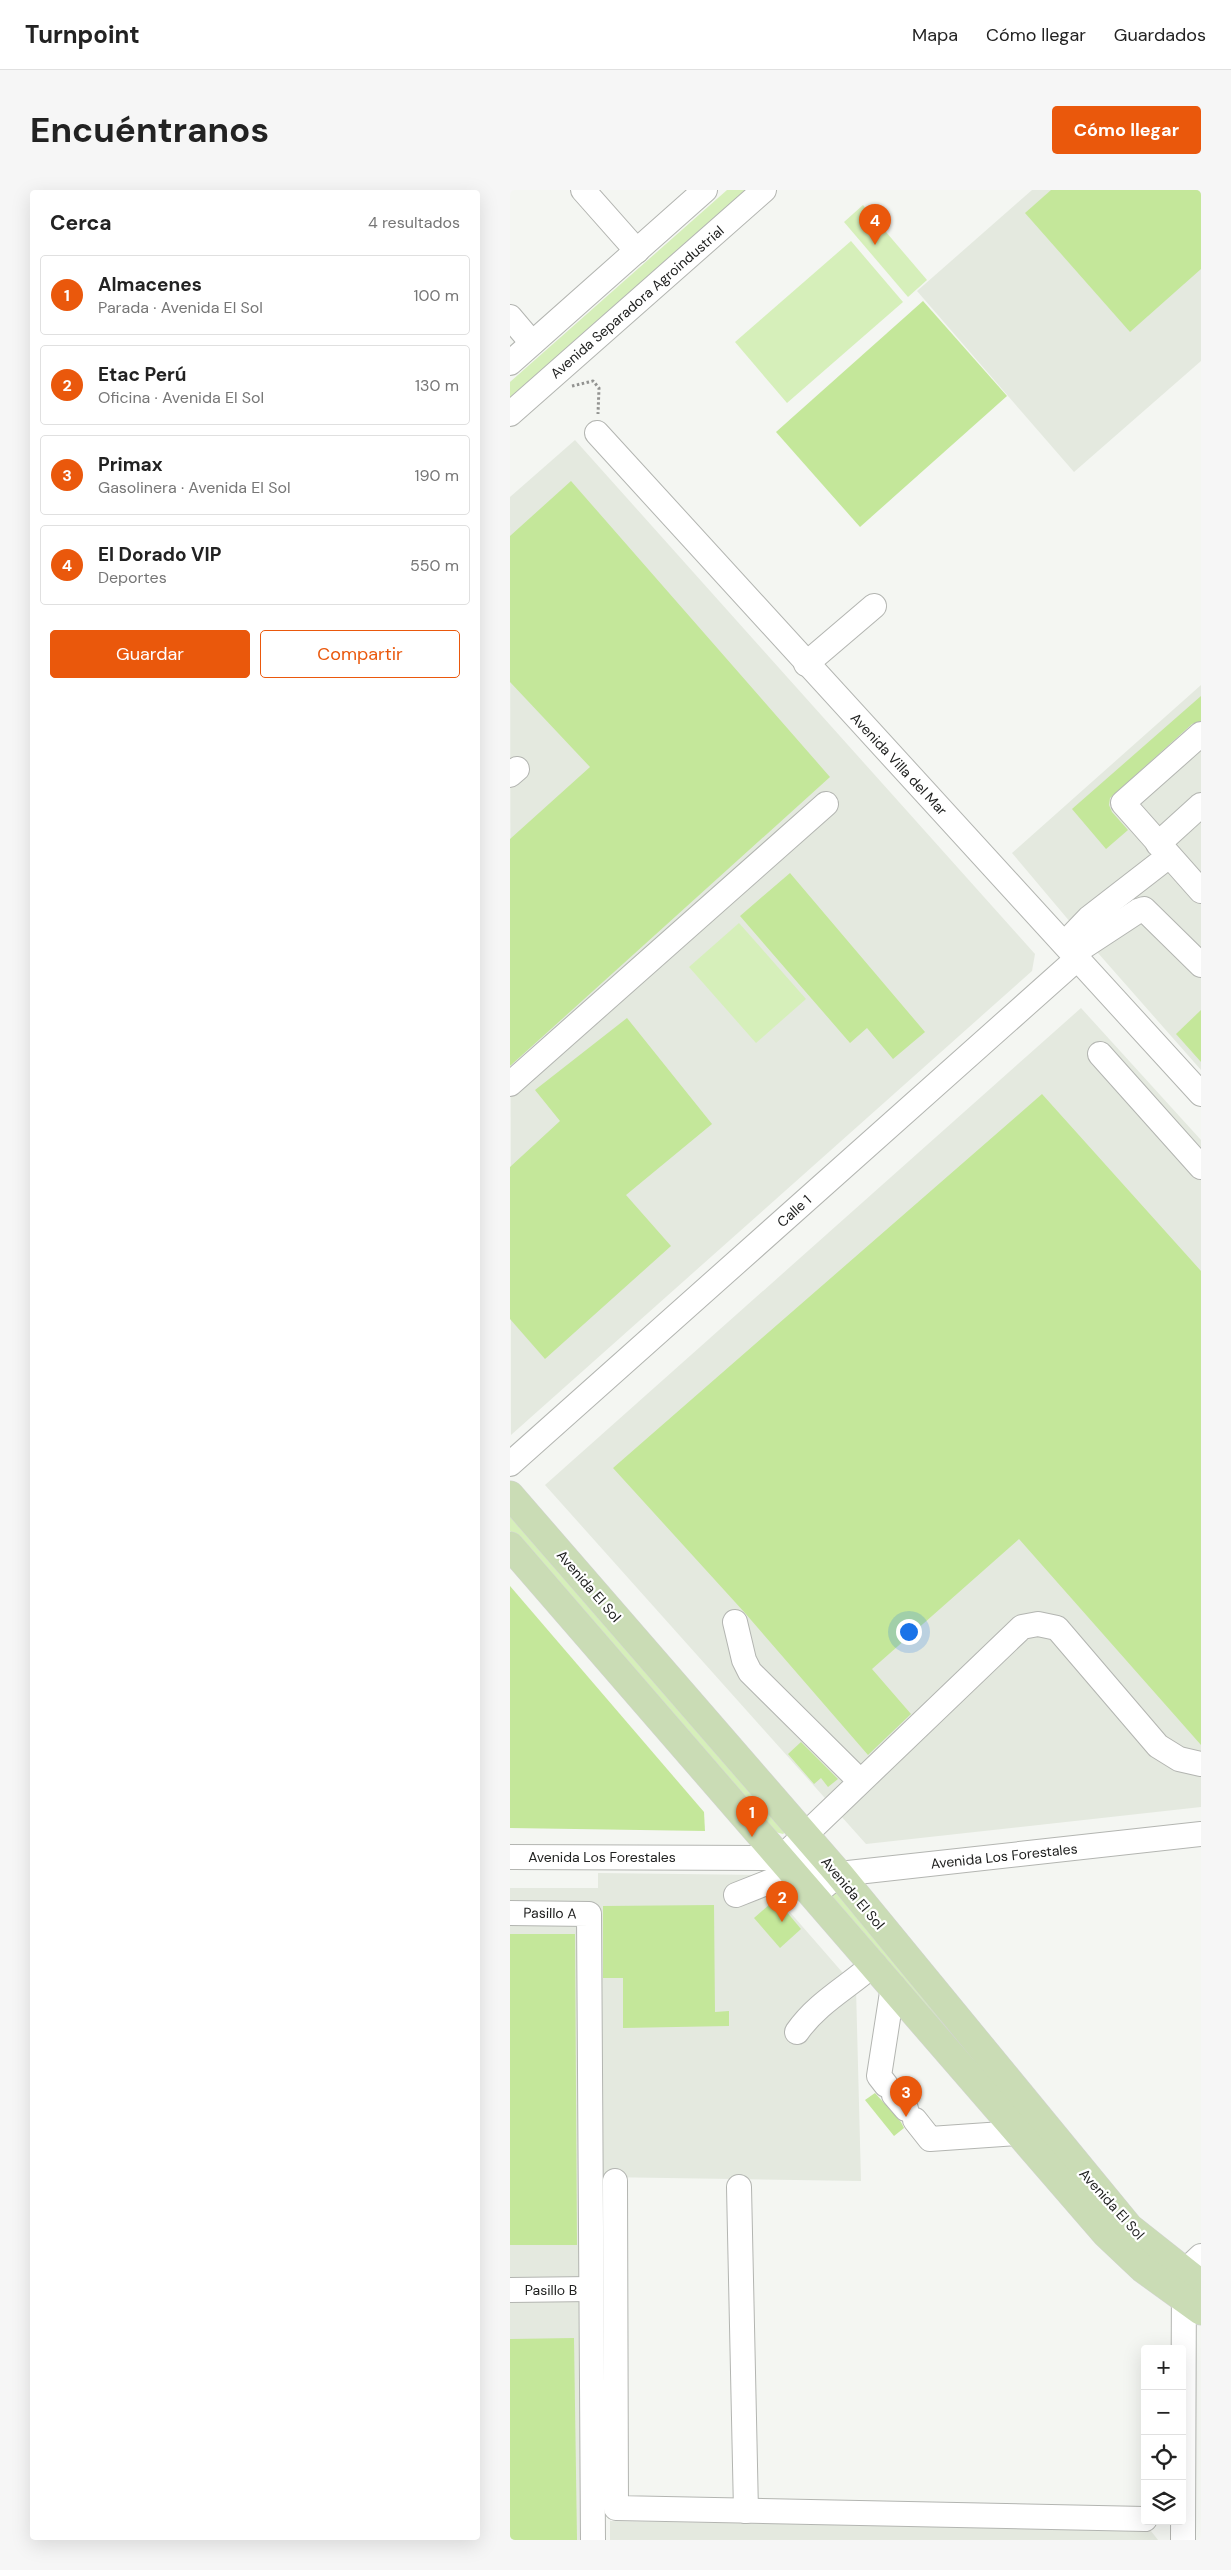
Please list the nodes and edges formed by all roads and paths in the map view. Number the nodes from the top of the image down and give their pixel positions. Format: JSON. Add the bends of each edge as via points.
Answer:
{"nodes":[{"id":1,"x":583,"y":190,"type":"edge"},
{"id":2,"x":705,"y":190,"type":"edge"},
{"id":3,"x":764,"y":190,"type":"edge"},
{"id":4,"x":637,"y":251,"type":"junction"},
{"id":5,"x":510,"y":317,"type":"edge"},
{"id":6,"x":519,"y":348,"type":"edge"},
{"id":7,"x":566,"y":388,"type":"dead end"},
{"id":8,"x":510,"y":414,"type":"edge"},
{"id":9,"x":597,"y":433,"type":"joint"},
{"id":10,"x":874,"y":606,"type":"dead end"},
{"id":11,"x":806,"y":664,"type":"junction"},
{"id":12,"x":1201,"y":734,"type":"edge"},
{"id":13,"x":826,"y":804,"type":"dead end"},
{"id":14,"x":1201,"y":804,"type":"edge"},
{"id":15,"x":1164,"y":850,"type":"junction"},
{"id":16,"x":1199,"y":884,"type":"edge"},
{"id":17,"x":1072,"y":952,"type":"junction"},
{"id":18,"x":1201,"y":965,"type":"edge"},
{"id":19,"x":1100,"y":1054,"type":"dead end"},
{"id":20,"x":510,"y":1084,"type":"edge"},
{"id":21,"x":1201,"y":1094,"type":"edge"},
{"id":22,"x":1201,"y":1167,"type":"edge"},
{"id":23,"x":510,"y":1464,"type":"edge"},
{"id":24,"x":510,"y":1496,"type":"edge"},
{"id":25,"x":510,"y":1546,"type":"edge"},
{"id":26,"x":735,"y":1622,"type":"dead end"},
{"id":27,"x":1201,"y":1764,"type":"edge"},
{"id":28,"x":860,"y":1781,"type":"junction"},
{"id":29,"x":1201,"y":1834,"type":"edge"},
{"id":30,"x":805,"y":1836,"type":"junction"},
{"id":31,"x":510,"y":1857,"type":"edge"},
{"id":32,"x":788,"y":1865,"type":"junction"},
{"id":33,"x":839,"y":1874,"type":"junction"},
{"id":34,"x":736,"y":1895,"type":"dead end"},
{"id":35,"x":814,"y":1895,"type":"junction"},
{"id":36,"x":510,"y":1913,"type":"edge"},
{"id":37,"x":874,"y":1964,"type":"junction"},
{"id":38,"x":892,"y":1986,"type":"junction"},
{"id":39,"x":797,"y":2032,"type":"dead end"},
{"id":40,"x":1017,"y":2133,"type":"junction"},
{"id":41,"x":615,"y":2181,"type":"dead end"},
{"id":42,"x":739,"y":2187,"type":"dead end"},
{"id":43,"x":1194,"y":2285,"type":"edge"},
{"id":44,"x":591,"y":2289,"type":"junction"},
{"id":45,"x":510,"y":2290,"type":"edge"},
{"id":46,"x":1184,"y":2480,"type":"edge"},
{"id":47,"x":746,"y":2511,"type":"junction"},
{"id":48,"x":1141,"y":2519,"type":"edge"},
{"id":49,"x":1182,"y":2525,"type":"edge"},
{"id":50,"x":593,"y":2540,"type":"edge"},
{"id":51,"x":1183,"y":2540,"type":"edge"}],
"edges":[{"from":1,"to":4,"type":"street"},
{"from":2,"to":4,"type":"street"},
{"from":3,"to":8,"type":"street","name":"Avenida Separadora Agroindustrial"},
{"from":4,"to":6,"type":"street"},
{"from":5,"to":6,"type":"street"},
{"from":7,"to":9,"type":"path","via":[[593,381],[599,388]]},
{"from":9,"to":11,"type":"street","name":"Avenida Villa del Mar"},
{"from":10,"to":11,"type":"street"},
{"from":11,"to":17,"type":"street","name":"Avenida Villa del Mar"},
{"from":12,"to":15,"type":"street","via":[[1123,803]]},
{"from":13,"to":20,"type":"street"},
{"from":14,"to":15,"type":"street"},
{"from":15,"to":16,"type":"street"},
{"from":15,"to":17,"type":"street","via":[[1088,918]]},
{"from":17,"to":18,"type":"street","via":[[1144,909]]},
{"from":17,"to":21,"type":"street","name":"Avenida Villa del Mar"},
{"from":17,"to":23,"type":"street","name":"Calle 1"},
{"from":19,"to":22,"type":"street"},
{"from":24,"to":30,"type":"main road","name":"Avenida El Sol"},
{"from":25,"to":32,"type":"main road","name":"Avenida El Sol"},
{"from":26,"to":28,"type":"street","via":[[750,1672]]},
{"from":27,"to":28,"type":"street","via":[[1179,1759],[1158,1746],[1057,1628],[1038,1624],[1022,1627]]},
{"from":28,"to":30,"type":"street"},
{"from":29,"to":33,"type":"street","name":"Avenida Los Forestales"},
{"from":30,"to":32,"type":"street"},
{"from":30,"to":33,"type":"main road","name":"Avenida El Sol"},
{"from":31,"to":32,"type":"street","name":"Avenida Los Forestales"},
{"from":32,"to":33,"type":"street","name":"Avenida Los Forestales"},
{"from":32,"to":34,"type":"street"},
{"from":32,"to":35,"type":"main road","name":"Avenida El Sol"},
{"from":33,"to":35,"type":"street"},
{"from":33,"to":43,"type":"main road","name":"Avenida El Sol","via":[[1129,2227]]},
{"from":35,"to":37,"type":"main road","name":"Avenida El Sol"},
{"from":36,"to":44,"type":"street","name":"Pasillo A","via":[[589,1914]]},
{"from":37,"to":38,"type":"main road","name":"Avenida El Sol"},
{"from":37,"to":39,"type":"street","via":[[807,2018]]},
{"from":38,"to":40,"type":"main road","name":"Avenida El Sol"},
{"from":38,"to":40,"type":"street","via":[[879,2076],[930,2139]]},
{"from":40,"to":43,"type":"main road","name":"Avenida El Sol","via":[[1106,2234],[1143,2269]]},
{"from":41,"to":47,"type":"street","via":[[616,2508]]},
{"from":42,"to":47,"type":"street"},
{"from":43,"to":46,"type":"street"},
{"from":44,"to":45,"type":"street","name":"Pasillo B"},
{"from":44,"to":50,"type":"street"},
{"from":47,"to":48,"type":"street"},
{"from":49,"to":51,"type":"street"}]}
